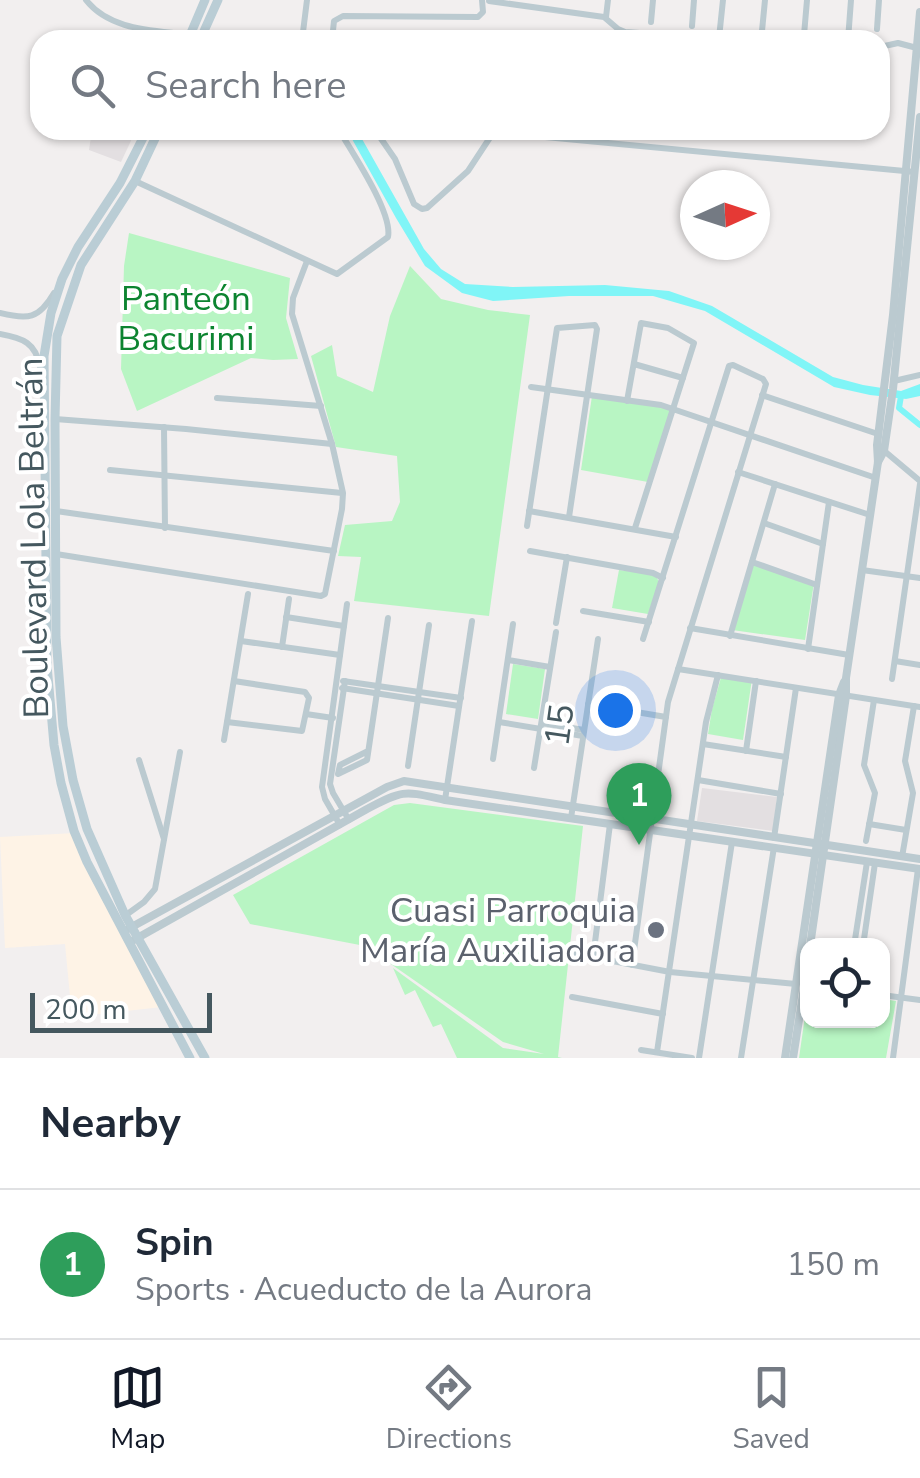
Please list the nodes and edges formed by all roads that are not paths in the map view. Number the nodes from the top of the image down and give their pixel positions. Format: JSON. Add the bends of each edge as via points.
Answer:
{"nodes":[{"id":1,"x":86,"y":0,"type":"edge"},
{"id":2,"x":205,"y":0,"type":"edge"},
{"id":3,"x":218,"y":0,"type":"edge"},
{"id":4,"x":307,"y":0,"type":"edge"},
{"id":5,"x":608,"y":0,"type":"edge"},
{"id":6,"x":653,"y":0,"type":"edge"},
{"id":7,"x":694,"y":0,"type":"edge"},
{"id":8,"x":722,"y":0,"type":"edge"},
{"id":9,"x":765,"y":0,"type":"edge"},
{"id":10,"x":807,"y":0,"type":"edge"},
{"id":11,"x":851,"y":0,"type":"edge"},
{"id":12,"x":879,"y":0,"type":"edge"},
{"id":13,"x":485,"y":1,"type":"edge"},
{"id":14,"x":506,"y":1,"type":"edge"},
{"id":15,"x":920,"y":12,"type":"edge"},
{"id":16,"x":606,"y":17,"type":"junction"},
{"id":17,"x":651,"y":22,"type":"dead end"},
{"id":18,"x":692,"y":26,"type":"dead end"},
{"id":19,"x":877,"y":29,"type":"dead end"},
{"id":20,"x":152,"y":30,"type":"edge"},
{"id":21,"x":196,"y":30,"type":"edge"},
{"id":22,"x":198,"y":30,"type":"edge"},
{"id":23,"x":303,"y":30,"type":"edge"},
{"id":24,"x":333,"y":30,"type":"edge"},
{"id":25,"x":620,"y":30,"type":"edge"},
{"id":26,"x":719,"y":30,"type":"edge"},
{"id":27,"x":762,"y":30,"type":"edge"},
{"id":28,"x":804,"y":30,"type":"edge"},
{"id":29,"x":849,"y":30,"type":"edge"},
{"id":30,"x":890,"y":45,"type":"edge"},
{"id":31,"x":918,"y":49,"type":"edge"},
{"id":32,"x":920,"y":117,"type":"edge"},
{"id":33,"x":141,"y":140,"type":"edge"},
{"id":34,"x":154,"y":140,"type":"edge"},
{"id":35,"x":345,"y":140,"type":"edge"},
{"id":36,"x":382,"y":140,"type":"edge"},
{"id":37,"x":489,"y":140,"type":"edge"},
{"id":38,"x":577,"y":140,"type":"edge"},
{"id":39,"x":911,"y":171,"type":"junction"},
{"id":40,"x":135,"y":181,"type":"junction"},
{"id":41,"x":307,"y":261,"type":"junction"},
{"id":42,"x":62,"y":279,"type":"junction"},
{"id":43,"x":0,"y":313,"type":"edge"},
{"id":44,"x":0,"y":334,"type":"edge"},
{"id":45,"x":52,"y":335,"type":"junction"},
{"id":46,"x":634,"y":364,"type":"junction"},
{"id":47,"x":920,"y":375,"type":"edge"},
{"id":48,"x":683,"y":378,"type":"junction"},
{"id":49,"x":532,"y":386,"type":"dead end"},
{"id":50,"x":890,"y":386,"type":"junction"},
{"id":51,"x":547,"y":389,"type":"junction"},
{"id":52,"x":588,"y":395,"type":"junction"},
{"id":53,"x":762,"y":395,"type":"junction"},
{"id":54,"x":217,"y":398,"type":"dead end"},
{"id":55,"x":627,"y":401,"type":"junction"},
{"id":56,"x":44,"y":406,"type":"junction"},
{"id":57,"x":320,"y":406,"type":"junction"},
{"id":58,"x":674,"y":409,"type":"junction"},
{"id":59,"x":886,"y":410,"type":"junction"},
{"id":60,"x":55,"y":419,"type":"junction"},
{"id":61,"x":712,"y":421,"type":"junction"},
{"id":62,"x":164,"y":427,"type":"junction"},
{"id":63,"x":750,"y":434,"type":"junction"},
{"id":64,"x":878,"y":434,"type":"junction"},
{"id":65,"x":332,"y":444,"type":"junction"},
{"id":66,"x":881,"y":448,"type":"junction"},
{"id":67,"x":110,"y":470,"type":"dead end"},
{"id":68,"x":738,"y":472,"type":"junction"},
{"id":69,"x":165,"y":475,"type":"junction"},
{"id":70,"x":876,"y":478,"type":"junction"},
{"id":71,"x":920,"y":482,"type":"edge"},
{"id":72,"x":775,"y":484,"type":"junction"},
{"id":73,"x":343,"y":493,"type":"junction"},
{"id":74,"x":829,"y":502,"type":"junction"},
{"id":75,"x":530,"y":511,"type":"junction"},
{"id":76,"x":56,"y":512,"type":"junction"},
{"id":77,"x":870,"y":516,"type":"junction"},
{"id":78,"x":569,"y":517,"type":"junction"},
{"id":79,"x":764,"y":522,"type":"junction"},
{"id":80,"x":526,"y":526,"type":"dead end"},
{"id":81,"x":165,"y":528,"type":"junction"},
{"id":82,"x":635,"y":528,"type":"junction"},
{"id":83,"x":676,"y":536,"type":"junction"},
{"id":84,"x":823,"y":544,"type":"junction"},
{"id":85,"x":334,"y":551,"type":"junction"},
{"id":86,"x":530,"y":551,"type":"dead end"},
{"id":87,"x":56,"y":554,"type":"junction"},
{"id":88,"x":567,"y":557,"type":"junction"},
{"id":89,"x":752,"y":562,"type":"junction"},
{"id":90,"x":862,"y":570,"type":"junction"},
{"id":91,"x":659,"y":576,"type":"junction"},
{"id":92,"x":907,"y":576,"type":"junction"},
{"id":93,"x":920,"y":578,"type":"edge"},
{"id":94,"x":817,"y":585,"type":"junction"},
{"id":95,"x":248,"y":594,"type":"dead end"},
{"id":96,"x":289,"y":599,"type":"dead end"},
{"id":97,"x":51,"y":601,"type":"junction"},
{"id":98,"x":348,"y":604,"type":"dead end"},
{"id":99,"x":583,"y":612,"type":"dead end"},
{"id":100,"x":286,"y":617,"type":"junction"},
{"id":101,"x":388,"y":618,"type":"dead end"},
{"id":102,"x":472,"y":622,"type":"dead end"},
{"id":103,"x":649,"y":622,"type":"junction"},
{"id":104,"x":513,"y":624,"type":"dead end"},
{"id":105,"x":429,"y":625,"type":"dead end"},
{"id":106,"x":344,"y":626,"type":"junction"},
{"id":107,"x":690,"y":628,"type":"junction"},
{"id":108,"x":730,"y":636,"type":"junction"},
{"id":109,"x":598,"y":639,"type":"dead end"},
{"id":110,"x":644,"y":639,"type":"dead end"},
{"id":111,"x":241,"y":641,"type":"junction"},
{"id":112,"x":282,"y":647,"type":"junction"},
{"id":113,"x":808,"y":649,"type":"junction"},
{"id":114,"x":340,"y":655,"type":"junction"},
{"id":115,"x":849,"y":656,"type":"junction"},
{"id":116,"x":508,"y":660,"type":"junction"},
{"id":117,"x":895,"y":661,"type":"junction"},
{"id":118,"x":920,"y":665,"type":"edge"},
{"id":119,"x":550,"y":667,"type":"junction"},
{"id":120,"x":678,"y":669,"type":"junction"},
{"id":121,"x":718,"y":675,"type":"junction"},
{"id":122,"x":892,"y":679,"type":"dead end"},
{"id":123,"x":234,"y":681,"type":"junction"},
{"id":124,"x":756,"y":681,"type":"junction"},
{"id":125,"x":341,"y":684,"type":"junction"},
{"id":126,"x":796,"y":688,"type":"junction"},
{"id":127,"x":378,"y":690,"type":"junction"},
{"id":128,"x":843,"y":695,"type":"junction"},
{"id":129,"x":419,"y":696,"type":"junction"},
{"id":130,"x":874,"y":700,"type":"junction"},
{"id":131,"x":460,"y":702,"type":"junction"},
{"id":132,"x":588,"y":704,"type":"junction"},
{"id":133,"x":917,"y":707,"type":"edge"},
{"id":134,"x":306,"y":714,"type":"junction"},
{"id":135,"x":666,"y":717,"type":"junction"},
{"id":136,"x":335,"y":718,"type":"junction"},
{"id":137,"x":228,"y":722,"type":"junction"},
{"id":138,"x":499,"y":722,"type":"junction"},
{"id":139,"x":541,"y":726,"type":"junction"},
{"id":140,"x":584,"y":733,"type":"junction"},
{"id":141,"x":224,"y":740,"type":"dead end"},
{"id":142,"x":703,"y":744,"type":"junction"},
{"id":143,"x":368,"y":751,"type":"junction"},
{"id":144,"x":746,"y":751,"type":"junction"},
{"id":145,"x":180,"y":752,"type":"dead end"},
{"id":146,"x":786,"y":757,"type":"junction"},
{"id":147,"x":139,"y":760,"type":"dead end"},
{"id":148,"x":493,"y":760,"type":"dead end"},
{"id":149,"x":408,"y":766,"type":"dead end"},
{"id":150,"x":534,"y":768,"type":"dead end"},
{"id":151,"x":698,"y":780,"type":"junction"},
{"id":152,"x":447,"y":786,"type":"junction"},
{"id":153,"x":780,"y":794,"type":"junction"},
{"id":154,"x":445,"y":800,"type":"junction"},
{"id":155,"x":571,"y":813,"type":"junction"},
{"id":156,"x":343,"y":816,"type":"junction"},
{"id":157,"x":610,"y":824,"type":"junction"},
{"id":158,"x":652,"y":824,"type":"junction"},
{"id":159,"x":869,"y":824,"type":"junction"},
{"id":160,"x":691,"y":825,"type":"junction"},
{"id":161,"x":906,"y":830,"type":"junction"},
{"id":162,"x":690,"y":835,"type":"junction"},
{"id":163,"x":165,"y":842,"type":"junction"},
{"id":164,"x":732,"y":842,"type":"junction"},
{"id":165,"x":866,"y":842,"type":"dead end"},
{"id":166,"x":774,"y":843,"type":"junction"},
{"id":167,"x":821,"y":850,"type":"junction"},
{"id":168,"x":902,"y":857,"type":"junction"},
{"id":169,"x":871,"y":862,"type":"junction"},
{"id":170,"x":919,"y":866,"type":"edge"},
{"id":171,"x":864,"y":909,"type":"junction"},
{"id":172,"x":916,"y":916,"type":"edge"},
{"id":173,"x":120,"y":917,"type":"junction"},
{"id":174,"x":810,"y":919,"type":"junction"},
{"id":175,"x":127,"y":930,"type":"junction"},
{"id":176,"x":808,"y":938,"type":"edge"},
{"id":177,"x":810,"y":938,"type":"edge"},
{"id":178,"x":856,"y":938,"type":"edge"},
{"id":179,"x":863,"y":938,"type":"edge"},
{"id":180,"x":133,"y":940,"type":"junction"},
{"id":181,"x":576,"y":954,"type":"dead end"},
{"id":182,"x":593,"y":958,"type":"junction"},
{"id":183,"x":632,"y":965,"type":"junction"},
{"id":184,"x":670,"y":972,"type":"junction"},
{"id":185,"x":712,"y":976,"type":"junction"},
{"id":186,"x":754,"y":980,"type":"junction"},
{"id":187,"x":800,"y":985,"type":"edge"},
{"id":188,"x":890,"y":996,"type":"edge"},
{"id":189,"x":572,"y":997,"type":"dead end"},
{"id":190,"x":901,"y":998,"type":"junction"},
{"id":191,"x":920,"y":1000,"type":"edge"},
{"id":192,"x":800,"y":1001,"type":"edge"},
{"id":193,"x":663,"y":1014,"type":"junction"},
{"id":194,"x":642,"y":1050,"type":"dead end"},
{"id":195,"x":657,"y":1052,"type":"junction"},
{"id":196,"x":190,"y":1058,"type":"edge"},
{"id":197,"x":205,"y":1058,"type":"edge"},
{"id":198,"x":696,"y":1058,"type":"edge"},
{"id":199,"x":741,"y":1058,"type":"edge"},
{"id":200,"x":789,"y":1058,"type":"edge"},
{"id":201,"x":893,"y":1058,"type":"edge"}],
"edges":[{"from":1,"to":20,"type":"street","via":[[109,20]]},
{"from":2,"to":21,"type":"main road"},
{"from":3,"to":22,"type":"main road"},
{"from":4,"to":23,"type":"street"},
{"from":5,"to":16,"type":"street"},
{"from":6,"to":17,"type":"street"},
{"from":7,"to":18,"type":"street"},
{"from":8,"to":26,"type":"street"},
{"from":9,"to":27,"type":"street"},
{"from":10,"to":28,"type":"street"},
{"from":11,"to":29,"type":"street"},
{"from":12,"to":19,"type":"street"},
{"from":13,"to":14,"type":"street"},
{"from":13,"to":24,"type":"street","via":[[478,18],[343,16]]},
{"from":14,"to":16,"type":"street"},
{"from":15,"to":31,"type":"street"},
{"from":16,"to":25,"type":"street"},
{"from":30,"to":31,"type":"street"},
{"from":31,"to":39,"type":"street"},
{"from":32,"to":39,"type":"street"},
{"from":33,"to":42,"type":"main road","name":"Boulevard Lola Beltrán"},
{"from":34,"to":40,"type":"main road","name":"Boulevard Lola Beltrán"},
{"from":35,"to":41,"type":"street","via":[[390,233],[337,274]]},
{"from":36,"to":37,"type":"street","via":[[422,209],[468,171]]},
{"from":38,"to":39,"type":"street"},
{"from":39,"to":50,"type":"street"},
{"from":40,"to":41,"type":"street"},
{"from":40,"to":45,"type":"main road","name":"Boulevard Lola Beltrán","via":[[86,254]]},
{"from":41,"to":57,"type":"street","via":[[292,314]]},
{"from":42,"to":43,"type":"street","via":[[37,314]]},
{"from":42,"to":45,"type":"main road","name":"Boulevard Lola Beltrán"},
{"from":44,"to":56,"type":"street","via":[[34,348]]},
{"from":45,"to":56,"type":"main road","name":"Boulevard Lola Beltrán","via":[[44,356]]},
{"from":45,"to":60,"type":"main road","name":"Boulevard Lola Beltrán"},
{"from":46,"to":48,"type":"street"},
{"from":46,"to":48,"type":"street","via":[[641,324],[668,328],[694,346]]},
{"from":46,"to":55,"type":"street"},
{"from":47,"to":50,"type":"street"},
{"from":48,"to":58,"type":"street"},
{"from":49,"to":51,"type":"street"},
{"from":50,"to":59,"type":"street"},
{"from":51,"to":52,"type":"street"},
{"from":51,"to":52,"type":"street","via":[[557,328],[595,325]]},
{"from":51,"to":75,"type":"street"},
{"from":52,"to":55,"type":"street"},
{"from":52,"to":78,"type":"street"},
{"from":53,"to":61,"type":"street","via":[[762,379],[729,366]]},
{"from":53,"to":63,"type":"street"},
{"from":53,"to":64,"type":"street"},
{"from":54,"to":57,"type":"street"},
{"from":55,"to":58,"type":"street"},
{"from":56,"to":97,"type":"main road","name":"Boulevard Lola Beltrán"},
{"from":57,"to":65,"type":"street"},
{"from":58,"to":61,"type":"street"},
{"from":58,"to":82,"type":"street"},
{"from":59,"to":64,"type":"street"},
{"from":59,"to":66,"type":"street"},
{"from":60,"to":62,"type":"street"},
{"from":60,"to":76,"type":"main road","name":"Boulevard Lola Beltrán"},
{"from":61,"to":63,"type":"street"},
{"from":61,"to":83,"type":"street"},
{"from":62,"to":65,"type":"street"},
{"from":62,"to":69,"type":"street"},
{"from":63,"to":68,"type":"street"},
{"from":63,"to":70,"type":"street"},
{"from":64,"to":66,"type":"street"},
{"from":65,"to":73,"type":"street"},
{"from":66,"to":70,"type":"street"},
{"from":66,"to":71,"type":"street"},
{"from":67,"to":69,"type":"street"},
{"from":68,"to":72,"type":"street"},
{"from":68,"to":107,"type":"street"},
{"from":69,"to":73,"type":"street"},
{"from":69,"to":81,"type":"street"},
{"from":70,"to":77,"type":"street"},
{"from":71,"to":92,"type":"street"},
{"from":72,"to":74,"type":"street"},
{"from":72,"to":79,"type":"street"},
{"from":73,"to":85,"type":"street"},
{"from":74,"to":77,"type":"street"},
{"from":74,"to":84,"type":"street"},
{"from":75,"to":78,"type":"street"},
{"from":75,"to":80,"type":"street"},
{"from":76,"to":81,"type":"street"},
{"from":76,"to":87,"type":"main road","name":"Boulevard Lola Beltrán"},
{"from":77,"to":90,"type":"street"},
{"from":78,"to":82,"type":"street"},
{"from":79,"to":84,"type":"street"},
{"from":79,"to":89,"type":"street"},
{"from":81,"to":85,"type":"street"},
{"from":82,"to":83,"type":"street"},
{"from":83,"to":91,"type":"street"},
{"from":84,"to":94,"type":"street"},
{"from":85,"to":87,"type":"street","via":[[324,596]]},
{"from":86,"to":88,"type":"street"},
{"from":87,"to":97,"type":"main road","name":"Boulevard Lola Beltrán"},
{"from":88,"to":91,"type":"street"},
{"from":88,"to":119,"type":"street"},
{"from":89,"to":94,"type":"street"},
{"from":89,"to":108,"type":"street"},
{"from":90,"to":92,"type":"street"},
{"from":90,"to":115,"type":"street"},
{"from":91,"to":103,"type":"street"},
{"from":92,"to":93,"type":"street"},
{"from":92,"to":117,"type":"street"},
{"from":94,"to":113,"type":"street"},
{"from":95,"to":111,"type":"street"},
{"from":96,"to":100,"type":"street"},
{"from":97,"to":173,"type":"main road","name":"Boulevard Lola Beltrán","via":[[70,767]]},
{"from":98,"to":106,"type":"street"},
{"from":99,"to":103,"type":"street"},
{"from":100,"to":106,"type":"street"},
{"from":100,"to":112,"type":"street"},
{"from":101,"to":127,"type":"street"},
{"from":102,"to":131,"type":"street"},
{"from":103,"to":110,"type":"street"},
{"from":104,"to":116,"type":"street"},
{"from":105,"to":129,"type":"street"},
{"from":106,"to":114,"type":"street"},
{"from":107,"to":108,"type":"street"},
{"from":107,"to":120,"type":"street"},
{"from":108,"to":113,"type":"street"},
{"from":109,"to":132,"type":"street","name":"15"},
{"from":111,"to":112,"type":"street"},
{"from":111,"to":123,"type":"street"},
{"from":112,"to":114,"type":"street"},
{"from":113,"to":115,"type":"street"},
{"from":114,"to":125,"type":"street"},
{"from":115,"to":128,"type":"street"},
{"from":116,"to":119,"type":"street"},
{"from":116,"to":138,"type":"street"},
{"from":117,"to":118,"type":"street"},
{"from":117,"to":122,"type":"street"},
{"from":119,"to":139,"type":"street"},
{"from":120,"to":121,"type":"street"},
{"from":120,"to":135,"type":"street"},
{"from":121,"to":124,"type":"street"},
{"from":121,"to":142,"type":"street"},
{"from":123,"to":134,"type":"street","via":[[305,692]]},
{"from":123,"to":137,"type":"street"},
{"from":124,"to":126,"type":"street"},
{"from":124,"to":144,"type":"street"},
{"from":125,"to":127,"type":"street"},
{"from":125,"to":136,"type":"street"},
{"from":126,"to":128,"type":"street"},
{"from":126,"to":146,"type":"street"},
{"from":127,"to":129,"type":"street"},
{"from":127,"to":143,"type":"street"},
{"from":128,"to":130,"type":"street"},
{"from":128,"to":167,"type":"street"},
{"from":129,"to":131,"type":"street"},
{"from":129,"to":149,"type":"street"},
{"from":130,"to":133,"type":"street"},
{"from":130,"to":159,"type":"street","via":[[864,764],[874,793]]},
{"from":131,"to":152,"type":"street"},
{"from":132,"to":135,"type":"street"},
{"from":132,"to":140,"type":"street","name":"15"},
{"from":133,"to":161,"type":"street","via":[[905,761],[913,790]]},
{"from":134,"to":136,"type":"street"},
{"from":134,"to":137,"type":"street","via":[[299,732]]},
{"from":135,"to":158,"type":"street"},
{"from":136,"to":156,"type":"street","via":[[326,785]]},
{"from":137,"to":141,"type":"street"},
{"from":138,"to":139,"type":"street"},
{"from":138,"to":148,"type":"street"},
{"from":139,"to":140,"type":"street"},
{"from":139,"to":150,"type":"street"},
{"from":140,"to":155,"type":"street","name":"15"},
{"from":142,"to":144,"type":"street"},
{"from":142,"to":151,"type":"street"},
{"from":143,"to":143,"type":"street","via":[[366,761],[338,774],[339,766]]},
{"from":144,"to":146,"type":"street"},
{"from":145,"to":163,"type":"street"},
{"from":146,"to":153,"type":"street"},
{"from":147,"to":163,"type":"street"},
{"from":151,"to":153,"type":"street"},
{"from":151,"to":160,"type":"street"},
{"from":152,"to":154,"type":"street"},
{"from":152,"to":155,"type":"street"},
{"from":152,"to":156,"type":"street","via":[[396,783]]},
{"from":153,"to":166,"type":"street"},
{"from":154,"to":155,"type":"street"},
{"from":154,"to":156,"type":"street","via":[[400,793]]},
{"from":155,"to":157,"type":"street"},
{"from":155,"to":158,"type":"street"},
{"from":156,"to":175,"type":"street"},
{"from":156,"to":180,"type":"street","via":[[340,825]]},
{"from":157,"to":158,"type":"street"},
{"from":157,"to":182,"type":"street"},
{"from":158,"to":160,"type":"street"},
{"from":158,"to":162,"type":"street"},
{"from":158,"to":183,"type":"street"},
{"from":159,"to":161,"type":"street"},
{"from":159,"to":165,"type":"street"},
{"from":160,"to":162,"type":"street"},
{"from":160,"to":166,"type":"street"},
{"from":161,"to":168,"type":"street"},
{"from":162,"to":164,"type":"street"},
{"from":162,"to":184,"type":"street"},
{"from":163,"to":173,"type":"street","via":[[153,894]]},
{"from":164,"to":166,"type":"street"},
{"from":164,"to":185,"type":"street"},
{"from":166,"to":167,"type":"street"},
{"from":166,"to":186,"type":"street"},
{"from":167,"to":168,"type":"street"},
{"from":167,"to":169,"type":"street"},
{"from":167,"to":174,"type":"street"},
{"from":168,"to":170,"type":"street"},
{"from":169,"to":170,"type":"street"},
{"from":169,"to":171,"type":"street"},
{"from":170,"to":172,"type":"street"},
{"from":171,"to":178,"type":"street"},
{"from":171,"to":179,"type":"street"},
{"from":172,"to":190,"type":"street"},
{"from":173,"to":175,"type":"main road","name":"Boulevard Lola Beltrán"},
{"from":174,"to":176,"type":"street"},
{"from":174,"to":177,"type":"street"},
{"from":175,"to":180,"type":"main road","name":"Boulevard Lola Beltrán"},
{"from":180,"to":196,"type":"main road","name":"Boulevard Lola Beltrán"},
{"from":180,"to":197,"type":"main road","name":"Boulevard Lola Beltrán"},
{"from":181,"to":182,"type":"street"},
{"from":182,"to":183,"type":"street"},
{"from":183,"to":184,"type":"street"},
{"from":184,"to":185,"type":"street"},
{"from":184,"to":193,"type":"street"},
{"from":185,"to":186,"type":"street"},
{"from":185,"to":198,"type":"street"},
{"from":186,"to":187,"type":"street"},
{"from":186,"to":199,"type":"street"},
{"from":188,"to":190,"type":"street"},
{"from":189,"to":193,"type":"street"},
{"from":190,"to":191,"type":"street"},
{"from":190,"to":201,"type":"street"},
{"from":192,"to":200,"type":"street"},
{"from":193,"to":195,"type":"street"},
{"from":194,"to":195,"type":"street"},
{"from":195,"to":198,"type":"street"}]}
